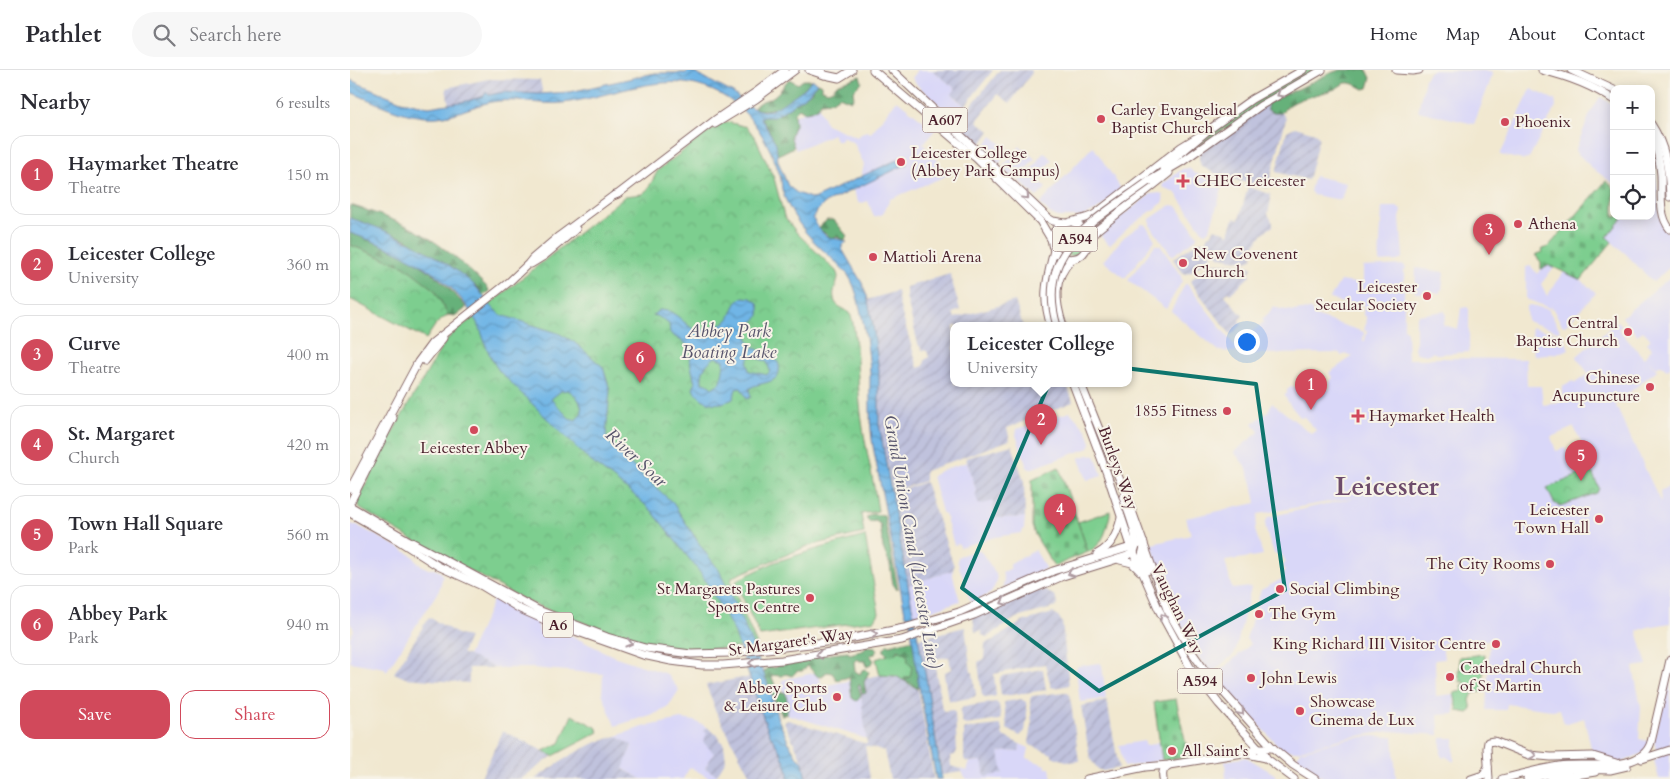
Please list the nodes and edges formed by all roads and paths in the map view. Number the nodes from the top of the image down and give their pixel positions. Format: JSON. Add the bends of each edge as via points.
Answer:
{"nodes":[{"id":1,"x":785,"y":70,"type":"edge"},
{"id":2,"x":795,"y":70,"type":"edge"},
{"id":3,"x":809,"y":70,"type":"edge"},
{"id":4,"x":852,"y":70,"type":"edge"},
{"id":5,"x":873,"y":70,"type":"edge"},
{"id":6,"x":892,"y":70,"type":"edge"},
{"id":7,"x":1303,"y":70,"type":"edge"},
{"id":8,"x":1322,"y":70,"type":"edge"},
{"id":9,"x":1396,"y":70,"type":"edge"},
{"id":10,"x":1419,"y":70,"type":"edge"},
{"id":11,"x":1542,"y":70,"type":"edge"},
{"id":12,"x":1571,"y":70,"type":"edge"},
{"id":13,"x":822,"y":72,"type":"edge"},
{"id":14,"x":1610,"y":88,"type":"edge"},
{"id":15,"x":753,"y":98,"type":"junction"},
{"id":16,"x":1610,"y":98,"type":"edge"},
{"id":17,"x":1654,"y":130,"type":"edge"},
{"id":18,"x":1207,"y":132,"type":"junction"},
{"id":19,"x":1655,"y":145,"type":"edge"},
{"id":20,"x":1183,"y":161,"type":"junction"},
{"id":21,"x":1149,"y":181,"type":"junction"},
{"id":22,"x":1670,"y":197,"type":"edge"},
{"id":23,"x":1065,"y":223,"type":"junction"},
{"id":24,"x":1074,"y":223,"type":"junction"},
{"id":25,"x":1670,"y":229,"type":"edge"},
{"id":26,"x":1088,"y":240,"type":"junction"},
{"id":27,"x":1052,"y":242,"type":"junction"},
{"id":28,"x":1054,"y":250,"type":"junction"},
{"id":29,"x":1072,"y":259,"type":"junction"},
{"id":30,"x":1050,"y":322,"type":"edge"},
{"id":31,"x":1056,"y":322,"type":"edge"},
{"id":32,"x":1062,"y":322,"type":"edge"},
{"id":33,"x":453,"y":326,"type":"junction"},
{"id":34,"x":1074,"y":387,"type":"edge"},
{"id":35,"x":1082,"y":387,"type":"edge"},
{"id":36,"x":1112,"y":464,"type":"junction"},
{"id":37,"x":350,"y":489,"type":"edge"},
{"id":38,"x":350,"y":504,"type":"edge"},
{"id":39,"x":350,"y":513,"type":"edge"},
{"id":40,"x":1121,"y":518,"type":"junction"},
{"id":41,"x":1144,"y":543,"type":"junction"},
{"id":42,"x":1134,"y":548,"type":"junction"},
{"id":43,"x":1116,"y":560,"type":"junction"},
{"id":44,"x":1138,"y":560,"type":"joint"},
{"id":45,"x":1083,"y":562,"type":"junction"},
{"id":46,"x":1148,"y":584,"type":"junction"},
{"id":47,"x":1155,"y":600,"type":"junction"},
{"id":48,"x":1670,"y":660,"type":"edge"},
{"id":49,"x":1247,"y":735,"type":"junction"},
{"id":50,"x":1651,"y":742,"type":"junction"},
{"id":51,"x":1258,"y":748,"type":"junction"},
{"id":52,"x":1273,"y":748,"type":"junction"},
{"id":53,"x":1668,"y":750,"type":"edge"},
{"id":54,"x":1243,"y":753,"type":"junction"},
{"id":55,"x":1266,"y":758,"type":"junction"},
{"id":56,"x":1619,"y":764,"type":"junction"},
{"id":57,"x":1488,"y":766,"type":"junction"},
{"id":58,"x":1154,"y":767,"type":"junction"},
{"id":59,"x":1600,"y":770,"type":"junction"},
{"id":60,"x":1165,"y":771,"type":"edge"},
{"id":61,"x":1105,"y":777,"type":"edge"},
{"id":62,"x":1090,"y":778,"type":"edge"},
{"id":63,"x":1294,"y":779,"type":"edge"},
{"id":64,"x":1314,"y":779,"type":"edge"},
{"id":65,"x":1471,"y":779,"type":"edge"},
{"id":66,"x":1489,"y":779,"type":"edge"},
{"id":67,"x":1502,"y":779,"type":"edge"},
{"id":68,"x":1527,"y":779,"type":"edge"},
{"id":69,"x":1551,"y":779,"type":"edge"}],
"edges":[{"from":1,"to":15,"type":"main road"},
{"from":2,"to":15,"type":"main road"},
{"from":3,"to":13,"type":"main road"},
{"from":4,"to":13,"type":"main road","via":[[840,78]]},
{"from":5,"to":27,"type":"main road","number":"A607","via":[[976,158],[1040,221]]},
{"from":6,"to":23,"type":"main road","number":"A607","one_way":true,"via":[[1048,218]]},
{"from":7,"to":18,"type":"main road","number":"A594","via":[[1252,99]]},
{"from":8,"to":20,"type":"main road","number":"A594","one_way":true,"via":[[1260,106]]},
{"from":9,"to":10,"type":"main road"},
{"from":11,"to":16,"type":"main road","via":[[1564,76]]},
{"from":12,"to":14,"type":"main road"},
{"from":15,"to":33,"type":"main road","via":[[709,125],[559,236],[490,298]]},
{"from":17,"to":22,"type":"main road","via":[[1668,163]]},
{"from":18,"to":21,"type":"main road","number":"A594"},
{"from":18,"to":24,"type":"main road","number":"A594","via":[[1181,146],[1095,214]]},
{"from":19,"to":25,"type":"main road","via":[[1661,174],[1662,210]]},
{"from":20,"to":21,"type":"main road"},
{"from":20,"to":26,"type":"main road","number":"A594"},
{"from":21,"to":31,"type":"main road","number":"A594","bridge":true,"via":[[1088,227],[1065,251],[1057,264],[1052,284]]},
{"from":23,"to":24,"type":"main road","number":"A594"},
{"from":23,"to":27,"type":"main road","number":"A594","via":[[1055,230]]},
{"from":24,"to":26,"type":"main road","number":"A594","via":[[1086,231]]},
{"from":26,"to":29,"type":"main road","number":"A594","via":[[1084,252]]},
{"from":27,"to":28,"type":"main road","number":"A594"},
{"from":28,"to":29,"type":"main road","number":"A594","via":[[1062,257]]},
{"from":28,"to":30,"type":"main road","number":"A594","via":[[1045,285]]},
{"from":29,"to":32,"type":"main road","number":"A594","via":[[1062,270],[1058,284],[1058,310]]},
{"from":33,"to":37,"type":"main road","via":[[432,343],[418,362]]},
{"from":33,"to":38,"type":"main road","via":[[422,364]]},
{"from":34,"to":40,"type":"main road","name":"Burleys Way","number":"A594"},
{"from":35,"to":36,"type":"main road","name":"Burleys Way","number":"A594"},
{"from":36,"to":41,"type":"main road","name":"Burleys Way","number":"A594"},
{"from":36,"to":42,"type":"main road","number":"A594","via":[[1134,534]]},
{"from":38,"to":45,"type":"main road","name":"St Margaret's Way","number":"A6","one_way":true,"via":[[524,604],[607,637],[645,648],[691,654],[731,653],[848,639],[904,628],[972,607],[1053,571]]},
{"from":43,"to":39,"type":"main road","name":"St Margaret's Way","number":"A6","one_way":true,"via":[[1055,579],[973,616],[902,640],[773,661],[693,664],[643,655],[547,621],[426,560]]},
{"from":40,"to":42,"type":"main road","name":"Burleys Way","number":"A594"},
{"from":40,"to":45,"type":"main road","number":"A6","via":[[1106,550]]},
{"from":41,"to":42,"type":"main road"},
{"from":41,"to":47,"type":"main road","number":"A594","via":[[1142,555]]},
{"from":41,"to":52,"type":"main road","name":"Vaughan Way","number":"A594","one_way":true,"via":[[1167,609],[1190,648],[1208,675]]},
{"from":42,"to":43,"type":"main road","name":"St Margaret's Way","number":"A6","via":[[1127,556]]},
{"from":42,"to":44,"type":"main road","name":"Burleys Way","number":"A594"},
{"from":42,"to":45,"type":"main road","name":"St Margaret's Way","number":"A6"},
{"from":43,"to":46,"type":"main road","via":[[1136,566]]},
{"from":44,"to":46,"type":"main road","name":"Vaughan Way","number":"A594"},
{"from":46,"to":47,"type":"main road","name":"Vaughan Way","number":"A594"},
{"from":49,"to":47,"type":"main road","name":"Vaughan Way","number":"A594","one_way":true,"via":[[1190,667]]},
{"from":48,"to":50,"type":"main road"},
{"from":49,"to":51,"type":"main road","name":"Vaughan Way","number":"A594"},
{"from":49,"to":54,"type":"main road"},
{"from":50,"to":53,"type":"main road","via":[[1655,749]]},
{"from":50,"to":56,"type":"main road","via":[[1646,753]]},
{"from":51,"to":52,"type":"main road"},
{"from":51,"to":54,"type":"main road"},
{"from":51,"to":55,"type":"main road","name":"Vaughan Way","number":"A594"},
{"from":52,"to":64,"type":"main road","name":"Vaughan Way","number":"A594"},
{"from":53,"to":59,"type":"main road","via":[[1619,768]]},
{"from":54,"to":55,"type":"main road"},
{"from":54,"to":60,"type":"main road"},
{"from":55,"to":63,"type":"main road","name":"Vaughan Way","number":"A594"},
{"from":57,"to":56,"type":"main road","one_way":true,"via":[[1488,742],[1494,741],[1529,755],[1593,756]]},
{"from":56,"to":67,"type":"main road","via":[[1571,764]]},
{"from":57,"to":65,"type":"main road","via":[[1483,775]]},
{"from":57,"to":66,"type":"main road"},
{"from":58,"to":60,"type":"main road"},
{"from":58,"to":60,"type":"main road"},
{"from":58,"to":61,"type":"main road"},
{"from":59,"to":68,"type":"main road","via":[[1572,769]]},
{"from":59,"to":69,"type":"main road"},
{"from":61,"to":62,"type":"main road"}]}
